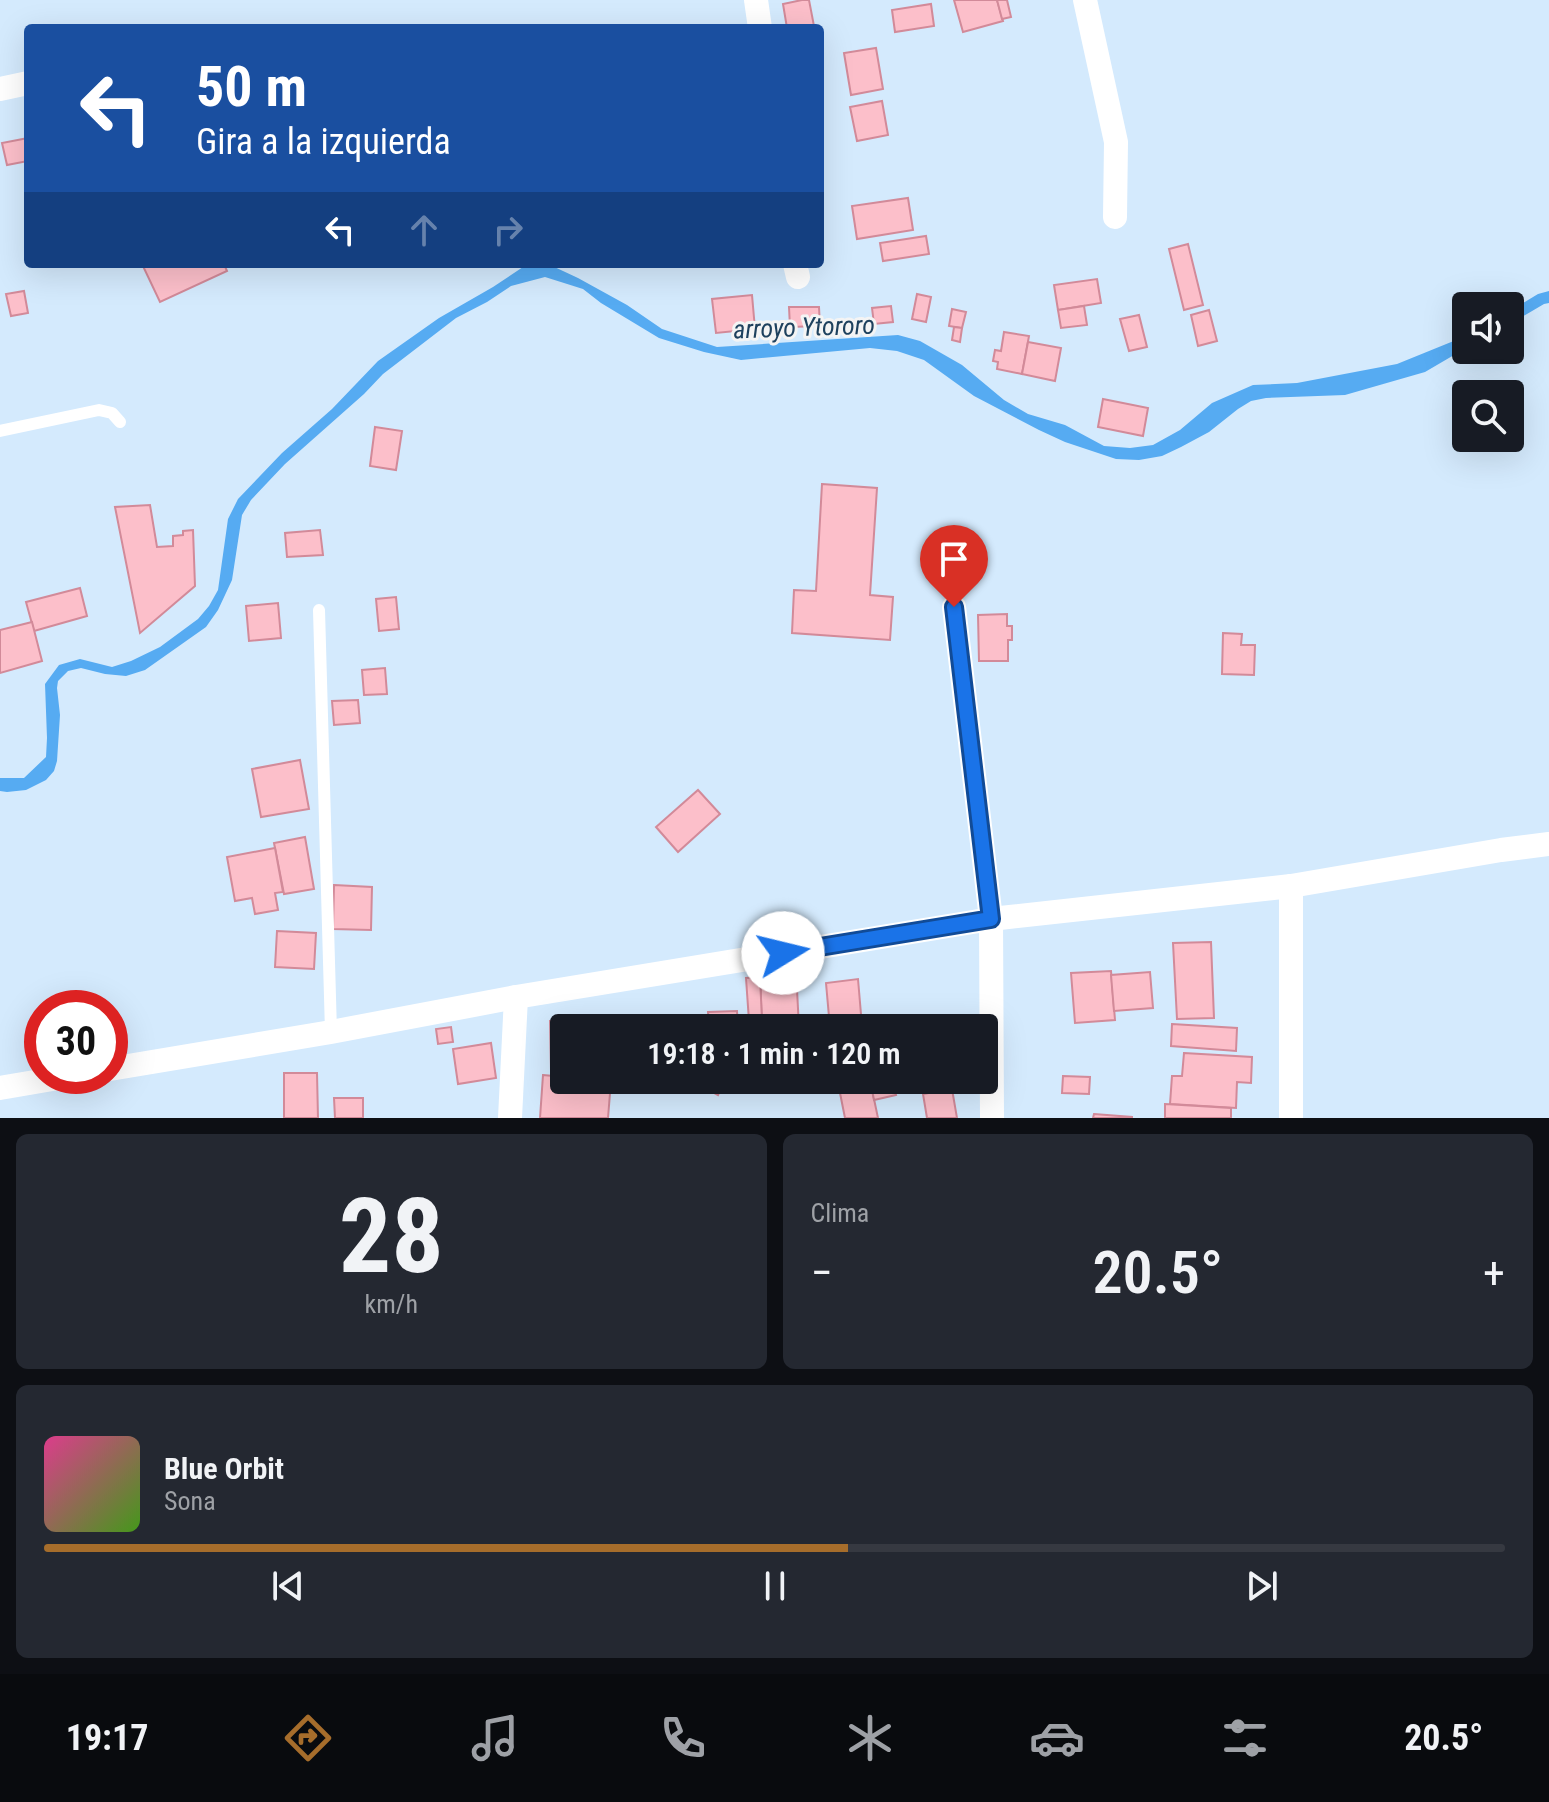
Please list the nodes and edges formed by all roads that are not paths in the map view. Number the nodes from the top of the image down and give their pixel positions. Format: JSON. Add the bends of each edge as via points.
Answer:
{"nodes":[{"id":1,"x":756,"y":0,"type":"edge"},
{"id":2,"x":1085,"y":0,"type":"edge"},
{"id":3,"x":759,"y":24,"type":"edge"},
{"id":4,"x":24,"y":84,"type":"edge"},
{"id":5,"x":0,"y":89,"type":"edge"},
{"id":6,"x":1115,"y":217,"type":"dead end"},
{"id":7,"x":120,"y":422,"type":"dead end"},
{"id":8,"x":0,"y":431,"type":"edge"},
{"id":9,"x":954,"y":607,"type":"dead end"},
{"id":10,"x":319,"y":610,"type":"dead end"},
{"id":11,"x":1549,"y":844,"type":"edge"},
{"id":12,"x":1291,"y":886,"type":"junction"},
{"id":13,"x":991,"y":919,"type":"junction"},
{"id":14,"x":516,"y":997,"type":"junction"},
{"id":15,"x":331,"y":1032,"type":"junction"},
{"id":16,"x":128,"y":1066,"type":"edge"},
{"id":17,"x":24,"y":1084,"type":"edge"},
{"id":18,"x":0,"y":1088,"type":"edge"},
{"id":19,"x":510,"y":1118,"type":"edge"},
{"id":20,"x":992,"y":1118,"type":"edge"},
{"id":21,"x":1291,"y":1118,"type":"edge"}],
"edges":[{"from":1,"to":3,"type":"street"},
{"from":2,"to":6,"type":"street","via":[[1116,142]]},
{"from":4,"to":5,"type":"street"},
{"from":7,"to":8,"type":"lane","via":[[99,410]]},
{"from":9,"to":13,"type":"street"},
{"from":10,"to":15,"type":"lane"},
{"from":11,"to":12,"type":"street"},
{"from":12,"to":13,"type":"street"},
{"from":12,"to":21,"type":"street"},
{"from":13,"to":14,"type":"street"},
{"from":13,"to":20,"type":"street"},
{"from":14,"to":15,"type":"street"},
{"from":14,"to":19,"type":"street"},
{"from":15,"to":16,"type":"street"},
{"from":17,"to":18,"type":"street"}]}
